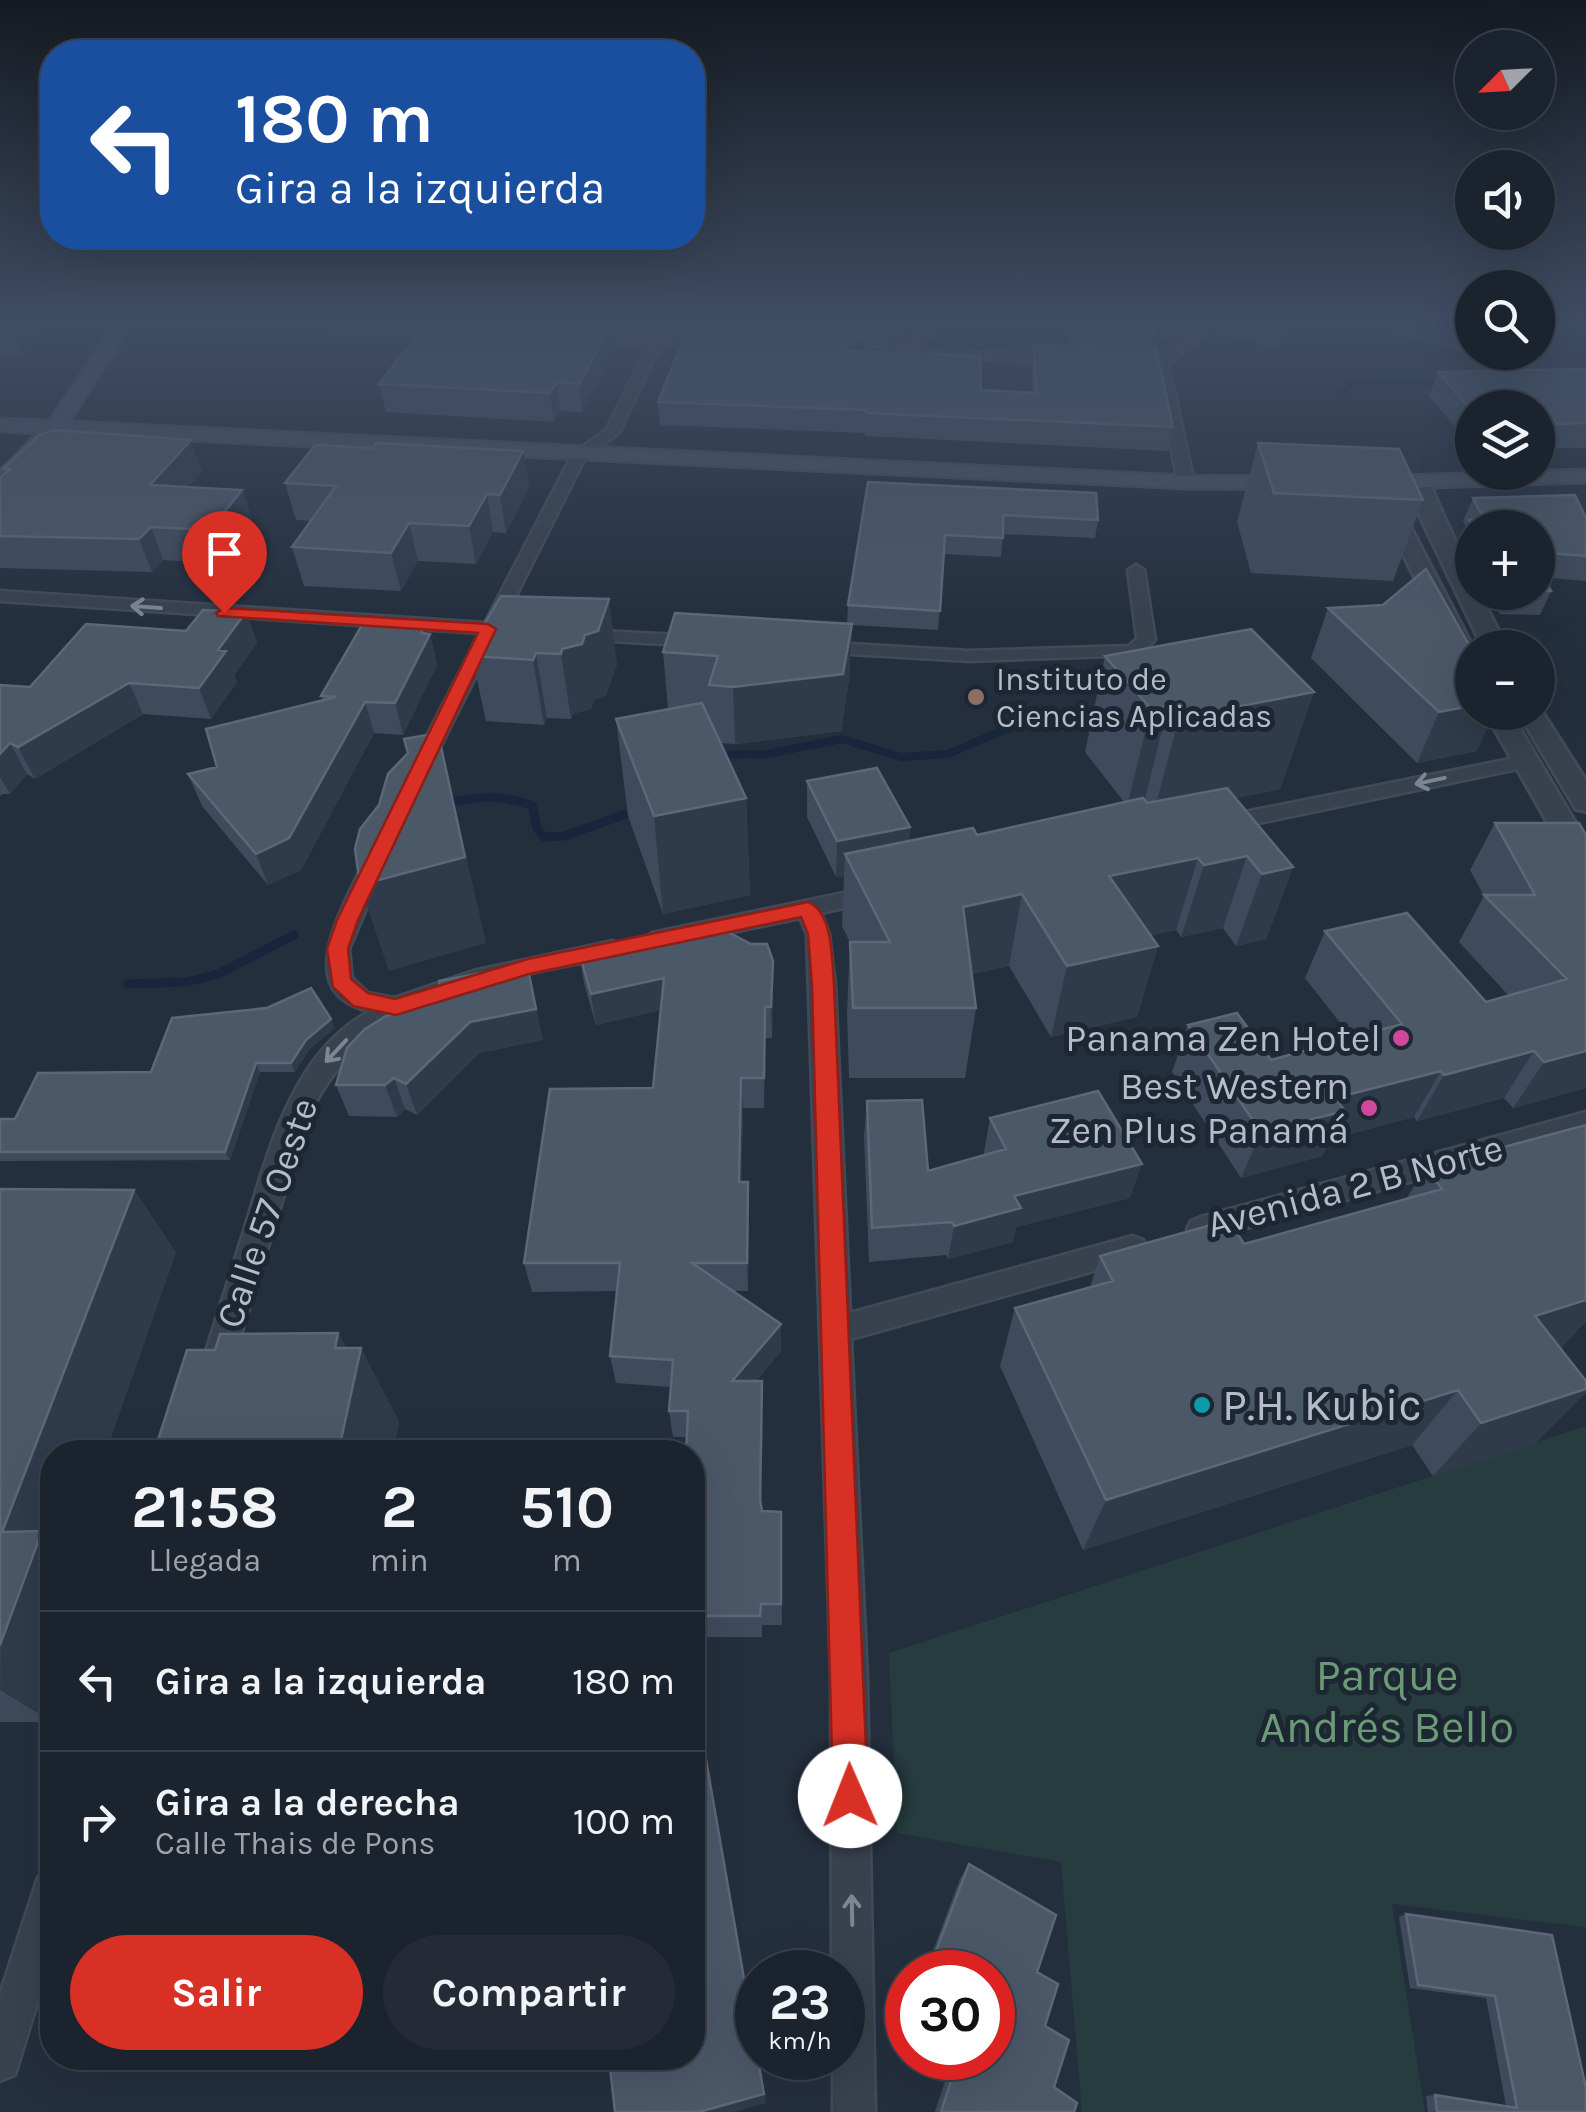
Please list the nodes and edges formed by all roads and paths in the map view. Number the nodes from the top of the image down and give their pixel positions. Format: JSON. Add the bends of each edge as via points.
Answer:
{"nodes":[{"id":1,"x":58,"y":424,"type":"edge"},
{"id":2,"x":617,"y":424,"type":"edge"},
{"id":3,"x":1174,"y":424,"type":"edge"},
{"id":4,"x":0,"y":425,"type":"edge"},
{"id":5,"x":56,"y":427,"type":"junction"},
{"id":6,"x":580,"y":452,"type":"junction"},
{"id":7,"x":1586,"y":476,"type":"edge"},
{"id":8,"x":1186,"y":482,"type":"junction"},
{"id":9,"x":0,"y":483,"type":"edge"},
{"id":10,"x":1316,"y":483,"type":"edge"},
{"id":11,"x":1348,"y":483,"type":"edge"},
{"id":12,"x":1420,"y":483,"type":"junction"},
{"id":13,"x":1377,"y":484,"type":"junction"},
{"id":14,"x":1394,"y":514,"type":"junction"},
{"id":15,"x":1432,"y":518,"type":"junction"},
{"id":16,"x":1136,"y":570,"type":"dead end"},
{"id":17,"x":0,"y":596,"type":"edge"},
{"id":18,"x":488,"y":629,"type":"junction"},
{"id":19,"x":1486,"y":630,"type":"edge"},
{"id":20,"x":534,"y":632,"type":"edge"},
{"id":21,"x":565,"y":634,"type":"edge"},
{"id":22,"x":1455,"y":639,"type":"edge"},
{"id":23,"x":716,"y":642,"type":"edge"},
{"id":24,"x":792,"y":646,"type":"edge"},
{"id":25,"x":1507,"y":730,"type":"edge"},
{"id":26,"x":1513,"y":730,"type":"edge"},
{"id":27,"x":1533,"y":730,"type":"edge"},
{"id":28,"x":1541,"y":730,"type":"edge"},
{"id":29,"x":1586,"y":749,"type":"edge"},
{"id":30,"x":1556,"y":756,"type":"junction"},
{"id":31,"x":1526,"y":762,"type":"junction"},
{"id":32,"x":416,"y":777,"type":"edge"},
{"id":33,"x":1586,"y":803,"type":"edge"},
{"id":34,"x":1190,"y":830,"type":"edge"},
{"id":35,"x":384,"y":842,"type":"edge"},
{"id":36,"x":1586,"y":866,"type":"edge"},
{"id":37,"x":903,"y":889,"type":"edge"},
{"id":38,"x":808,"y":908,"type":"junction"},
{"id":39,"x":396,"y":1007,"type":"junction"},
{"id":40,"x":1586,"y":1122,"type":"edge"},
{"id":41,"x":835,"y":1330,"type":"junction"},
{"id":42,"x":206,"y":1398,"type":"edge"},
{"id":43,"x":40,"y":1930,"type":"edge"},
{"id":44,"x":0,"y":2060,"type":"edge"},
{"id":45,"x":854,"y":2112,"type":"edge"}],
"edges":[{"from":1,"to":5,"type":"main road"},
{"from":2,"to":6,"type":"street"},
{"from":3,"to":8,"type":"street"},
{"from":4,"to":5,"type":"main road"},
{"from":5,"to":6,"type":"main road"},
{"from":5,"to":9,"type":"main road"},
{"from":6,"to":8,"type":"main road"},
{"from":6,"to":18,"type":"street"},
{"from":7,"to":12,"type":"main road"},
{"from":8,"to":10,"type":"main road"},
{"from":11,"to":13,"type":"main road"},
{"from":12,"to":13,"type":"main road"},
{"from":12,"to":15,"type":"street"},
{"from":13,"to":14,"type":"street"},
{"from":14,"to":15,"type":"street"},
{"from":14,"to":22,"type":"street"},
{"from":15,"to":19,"type":"street"},
{"from":16,"to":24,"type":"street","via":[[1146,640],[1123,654],[970,656]]},
{"from":18,"to":17,"type":"street","one_way":true},
{"from":18,"to":20,"type":"street"},
{"from":18,"to":32,"type":"street"},
{"from":21,"to":23,"type":"street"},
{"from":25,"to":31,"type":"street"},
{"from":26,"to":27,"type":"street"},
{"from":28,"to":30,"type":"street"},
{"from":29,"to":30,"type":"street"},
{"from":30,"to":31,"type":"street"},
{"from":30,"to":33,"type":"street"},
{"from":31,"to":34,"type":"street","one_way":true},
{"from":31,"to":36,"type":"street"},
{"from":35,"to":39,"type":"street","via":[[337,949],[341,982],[361,1000]]},
{"from":37,"to":38,"type":"street","name":"Calle 57 Oeste"},
{"from":38,"to":39,"type":"street","name":"Calle 57 Oeste","via":[[528,966]]},
{"from":38,"to":41,"type":"street","via":[[823,984]]},
{"from":39,"to":42,"type":"street","name":"Calle 57 Oeste","one_way":true,"via":[[350,1035],[324,1062],[296,1113]]},
{"from":40,"to":41,"type":"street","name":"Avenida 2 B Norte"},
{"from":45,"to":41,"type":"street","one_way":true,"via":[[849,1677]]},
{"from":43,"to":44,"type":"street"}]}
